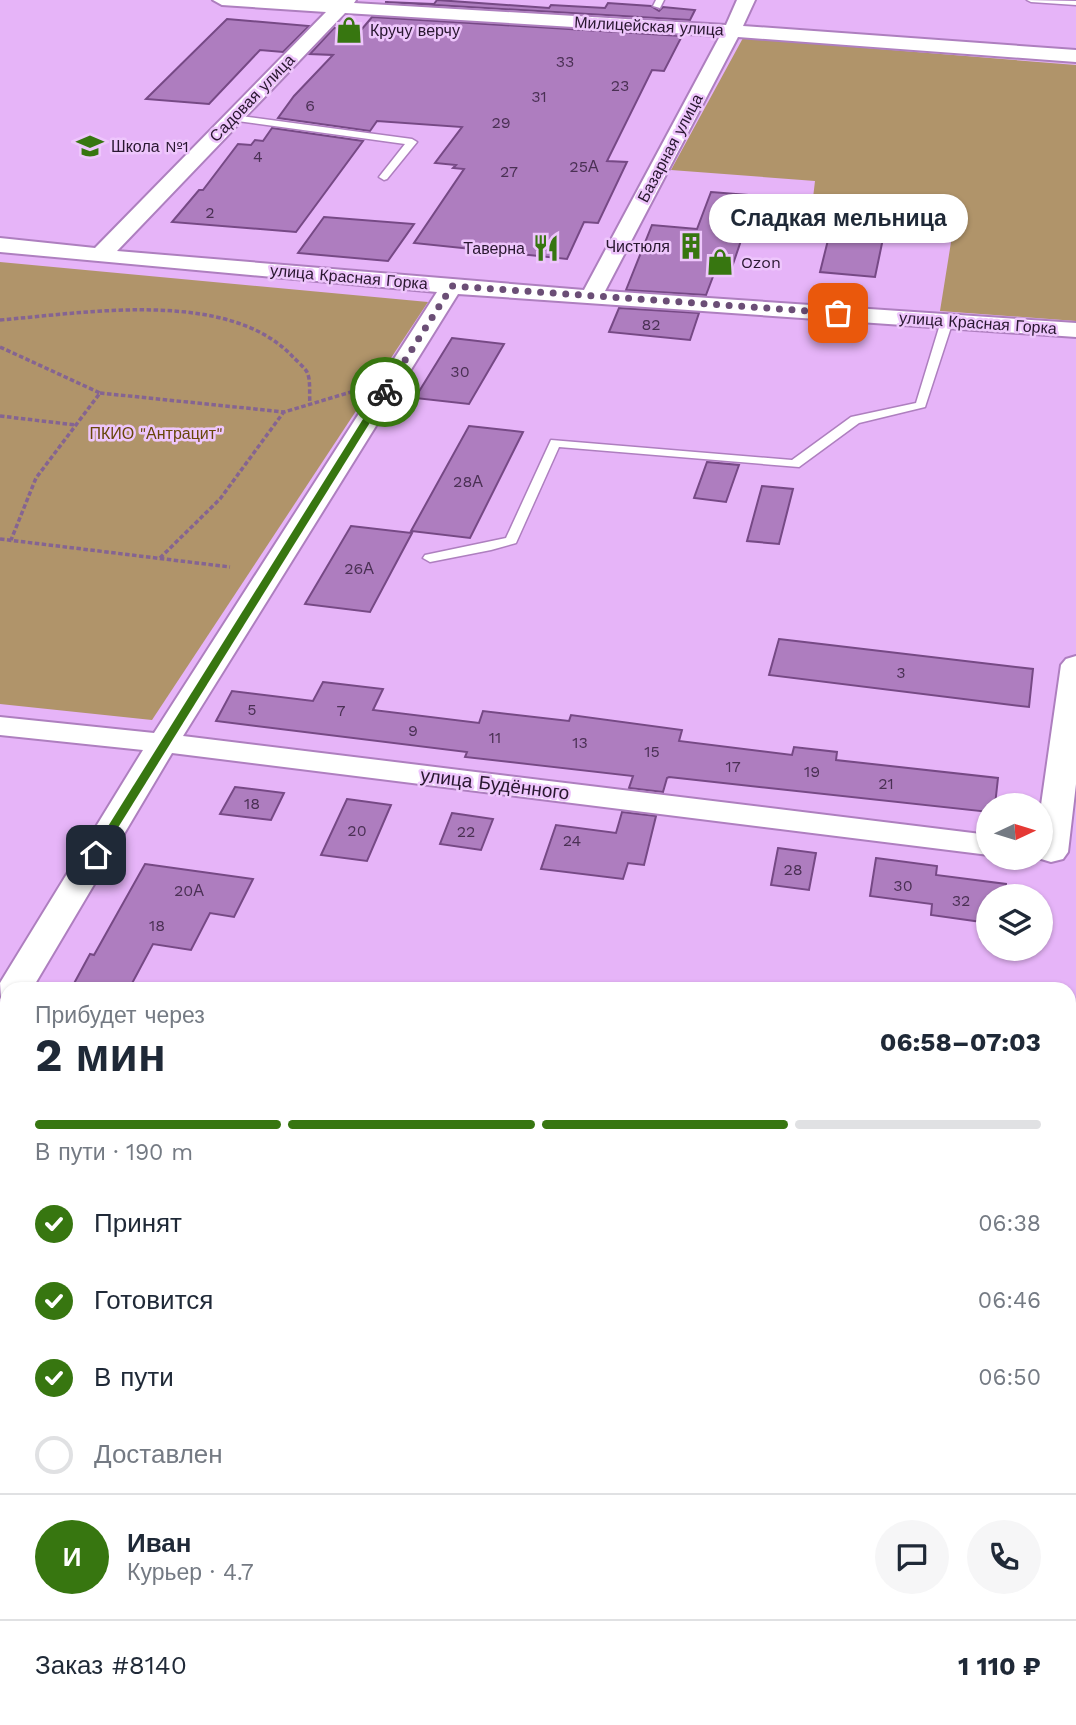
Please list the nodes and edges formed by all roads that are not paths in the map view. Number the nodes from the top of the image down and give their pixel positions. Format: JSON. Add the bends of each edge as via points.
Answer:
{"nodes":[{"id":1,"x":222,"y":0,"type":"edge"},
{"id":2,"x":746,"y":0,"type":"edge"},
{"id":3,"x":1031,"y":0,"type":"edge"},
{"id":4,"x":1076,"y":3,"type":"edge"},
{"id":5,"x":343,"y":4,"type":"edge"},
{"id":6,"x":732,"y":31,"type":"junction"},
{"id":7,"x":1076,"y":56,"type":"edge"},
{"id":8,"x":233,"y":118,"type":"junction"},
{"id":9,"x":384,"y":177,"type":"dead end"},
{"id":10,"x":0,"y":245,"type":"edge"},
{"id":11,"x":100,"y":256,"type":"junction"},
{"id":12,"x":452,"y":286,"type":"junction"},
{"id":13,"x":592,"y":295,"type":"junction"},
{"id":14,"x":947,"y":321,"type":"junction"},
{"id":15,"x":1076,"y":330,"type":"edge"},
{"id":16,"x":430,"y":558,"type":"dead end"},
{"id":17,"x":1076,"y":665,"type":"edge"},
{"id":18,"x":0,"y":726,"type":"edge"},
{"id":19,"x":163,"y":743,"type":"junction"},
{"id":20,"x":976,"y":843,"type":"edge"},
{"id":21,"x":1056,"y":852,"type":"edge"},
{"id":22,"x":18,"y":982,"type":"edge"}],
"edges":[{"from":1,"to":5,"type":"street","name":"Милицейская улица"},
{"from":2,"to":6,"type":"street","name":"Базарная улица"},
{"from":3,"to":4,"type":"lane"},
{"from":5,"to":6,"type":"street","name":"Милицейская улица"},
{"from":5,"to":8,"type":"street","name":"Садовая улица"},
{"from":6,"to":7,"type":"street","name":"Милицейская улица"},
{"from":6,"to":13,"type":"street","name":"Базарная улица"},
{"from":8,"to":9,"type":"lane","via":[[412,142]]},
{"from":8,"to":11,"type":"street","name":"Садовая улица"},
{"from":10,"to":11,"type":"street","name":"улица Красная Горка"},
{"from":11,"to":12,"type":"street","name":"улица Красная Горка"},
{"from":12,"to":13,"type":"street","name":"улица Красная Горка"},
{"from":12,"to":19,"type":"street"},
{"from":13,"to":14,"type":"street","name":"улица Красная Горка"},
{"from":14,"to":15,"type":"street","name":"улица Красная Горка"},
{"from":14,"to":16,"type":"lane","via":[[921,405],[855,420],[795,464],[555,443],[511,540],[490,549]]},
{"from":17,"to":21,"type":"street"},
{"from":18,"to":19,"type":"street","name":"улица Будённого"},
{"from":19,"to":20,"type":"street","name":"улица Будённого"},
{"from":19,"to":22,"type":"street"}]}
